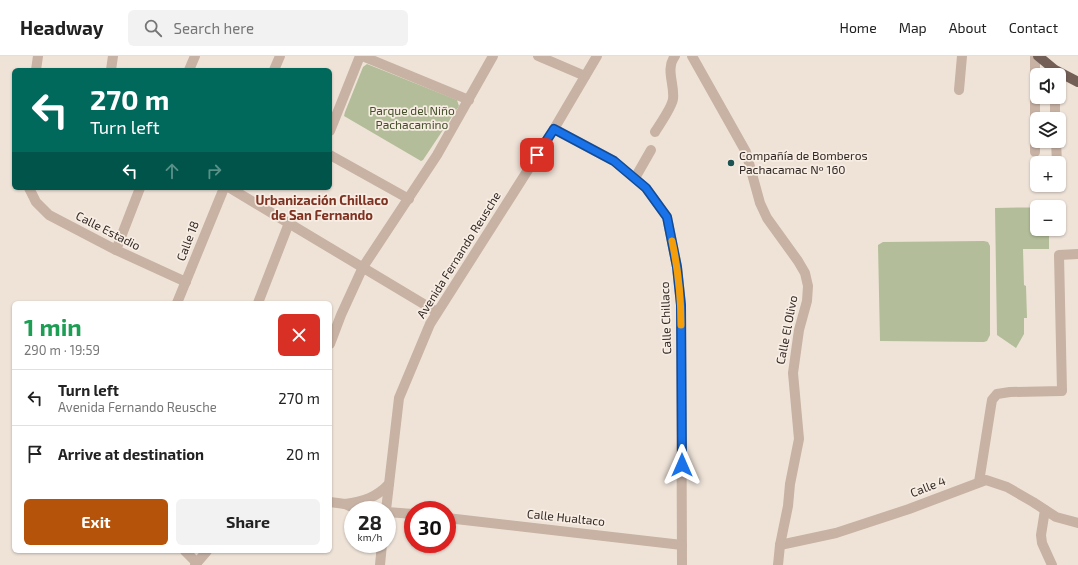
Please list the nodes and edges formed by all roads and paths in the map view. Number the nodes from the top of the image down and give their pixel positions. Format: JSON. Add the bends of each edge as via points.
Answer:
{"nodes":[{"id":1,"x":38,"y":56,"type":"edge"},
{"id":2,"x":113,"y":56,"type":"edge"},
{"id":3,"x":195,"y":56,"type":"edge"},
{"id":4,"x":280,"y":56,"type":"edge"},
{"id":5,"x":361,"y":56,"type":"edge"},
{"id":6,"x":493,"y":56,"type":"edge"},
{"id":7,"x":538,"y":56,"type":"edge"},
{"id":8,"x":597,"y":56,"type":"edge"},
{"id":9,"x":675,"y":56,"type":"edge"},
{"id":10,"x":692,"y":56,"type":"edge"},
{"id":11,"x":962,"y":56,"type":"edge"},
{"id":12,"x":1036,"y":56,"type":"edge"},
{"id":13,"x":36,"y":68,"type":"edge"},
{"id":14,"x":111,"y":68,"type":"edge"},
{"id":15,"x":190,"y":68,"type":"edge"},
{"id":16,"x":275,"y":68,"type":"edge"},
{"id":17,"x":1050,"y":68,"type":"edge"},
{"id":18,"x":585,"y":76,"type":"junction"},
{"id":19,"x":1066,"y":77,"type":"edge"},
{"id":20,"x":1078,"y":82,"type":"edge"},
{"id":21,"x":960,"y":90,"type":"dead end"},
{"id":22,"x":469,"y":100,"type":"junction"},
{"id":23,"x":332,"y":126,"type":"edge"},
{"id":24,"x":554,"y":129,"type":"junction"},
{"id":25,"x":655,"y":132,"type":"dead end"},
{"id":26,"x":651,"y":150,"type":"dead end"},
{"id":27,"x":1035,"y":152,"type":"dead end"},
{"id":28,"x":332,"y":156,"type":"edge"},
{"id":29,"x":635,"y":178,"type":"junction"},
{"id":30,"x":30,"y":190,"type":"edge"},
{"id":31,"x":139,"y":190,"type":"edge"},
{"id":32,"x":223,"y":190,"type":"edge"},
{"id":33,"x":233,"y":190,"type":"edge"},
{"id":34,"x":409,"y":199,"type":"junction"},
{"id":35,"x":289,"y":223,"type":"junction"},
{"id":36,"x":116,"y":250,"type":"junction"},
{"id":37,"x":1078,"y":254,"type":"edge"},
{"id":38,"x":363,"y":267,"type":"junction"},
{"id":39,"x":186,"y":282,"type":"junction"},
{"id":40,"x":178,"y":301,"type":"edge"},
{"id":41,"x":259,"y":301,"type":"edge"},
{"id":42,"x":437,"y":312,"type":"junction"},
{"id":43,"x":332,"y":339,"type":"edge"},
{"id":44,"x":979,"y":482,"type":"junction"},
{"id":45,"x":389,"y":484,"type":"junction"},
{"id":46,"x":358,"y":501,"type":"edge"},
{"id":47,"x":387,"y":501,"type":"edge"},
{"id":48,"x":332,"y":502,"type":"edge"},
{"id":49,"x":344,"y":504,"type":"edge"},
{"id":50,"x":1045,"y":510,"type":"junction"},
{"id":51,"x":456,"y":519,"type":"edge"},
{"id":52,"x":1078,"y":523,"type":"edge"},
{"id":53,"x":682,"y":544,"type":"junction"},
{"id":54,"x":780,"y":545,"type":"junction"},
{"id":55,"x":187,"y":553,"type":"edge"},
{"id":56,"x":205,"y":553,"type":"edge"},
{"id":57,"x":381,"y":553,"type":"edge"},
{"id":58,"x":196,"y":564,"type":"edge"},
{"id":59,"x":380,"y":565,"type":"edge"},
{"id":60,"x":682,"y":565,"type":"edge"},
{"id":61,"x":778,"y":565,"type":"edge"},
{"id":62,"x":1052,"y":565,"type":"edge"}],
"edges":[{"from":1,"to":13,"type":"street"},
{"from":2,"to":14,"type":"street"},
{"from":3,"to":15,"type":"street"},
{"from":4,"to":16,"type":"street"},
{"from":5,"to":22,"type":"street"},
{"from":5,"to":23,"type":"street"},
{"from":6,"to":22,"type":"street"},
{"from":7,"to":18,"type":"street"},
{"from":8,"to":18,"type":"street","name":"Avenida Fernando Reusche"},
{"from":9,"to":25,"type":"street","via":[[672,59],[670,75],[673,98]]},
{"from":10,"to":54,"type":"street","name":"Calle El Olivo","via":[[746,152],[760,203],[767,218],[798,261],[805,273],[808,286],[793,373],[799,438]]},
{"from":11,"to":21,"type":"street"},
{"from":12,"to":17,"type":"main road"},
{"from":12,"to":27,"type":"street"},
{"from":18,"to":24,"type":"street","name":"Avenida Fernando Reusche"},
{"from":19,"to":20,"type":"main road"},
{"from":22,"to":34,"type":"street"},
{"from":24,"to":29,"type":"street","name":"Calle Chillaco","via":[[614,161]]},
{"from":24,"to":42,"type":"street","name":"Avenida Fernando Reusche"},
{"from":26,"to":29,"type":"street"},
{"from":28,"to":34,"type":"street"},
{"from":29,"to":53,"type":"street","name":"Calle Chillaco","via":[[646,188],[667,217],[677,267],[681,305]]},
{"from":30,"to":36,"type":"street","name":"Calle Estadio","via":[[36,202],[49,215]]},
{"from":31,"to":36,"type":"street"},
{"from":32,"to":39,"type":"street","name":"Calle 18"},
{"from":33,"to":35,"type":"street"},
{"from":34,"to":38,"type":"street"},
{"from":35,"to":38,"type":"street"},
{"from":35,"to":41,"type":"street"},
{"from":36,"to":39,"type":"street","name":"Calle Estadio"},
{"from":37,"to":44,"type":"street","via":[[1059,255],[1062,391],[997,394],[992,400]]},
{"from":38,"to":42,"type":"street"},
{"from":38,"to":43,"type":"street"},
{"from":39,"to":40,"type":"street","name":"Calle 18"},
{"from":42,"to":45,"type":"street","name":"Avenida Fernando Reusche","via":[[399,398]]},
{"from":44,"to":50,"type":"street","name":"Calle 4","via":[[986,480],[1008,487]]},
{"from":44,"to":54,"type":"street","name":"Calle 4","via":[[836,533]]},
{"from":45,"to":46,"type":"street","via":[[371,498]]},
{"from":45,"to":47,"type":"street","name":"Avenida Fernando Reusche"},
{"from":48,"to":49,"type":"street"},
{"from":50,"to":52,"type":"street","name":"Calle 4","via":[[1056,517]]},
{"from":50,"to":62,"type":"street","via":[[1042,543]]},
{"from":51,"to":53,"type":"street","name":"Calle Hualtaco"},
{"from":53,"to":60,"type":"street","name":"Calle Chillaco"},
{"from":54,"to":61,"type":"street","name":"Calle El Olivo"},
{"from":55,"to":58,"type":"street"},
{"from":56,"to":58,"type":"street"},
{"from":57,"to":59,"type":"street"}]}
